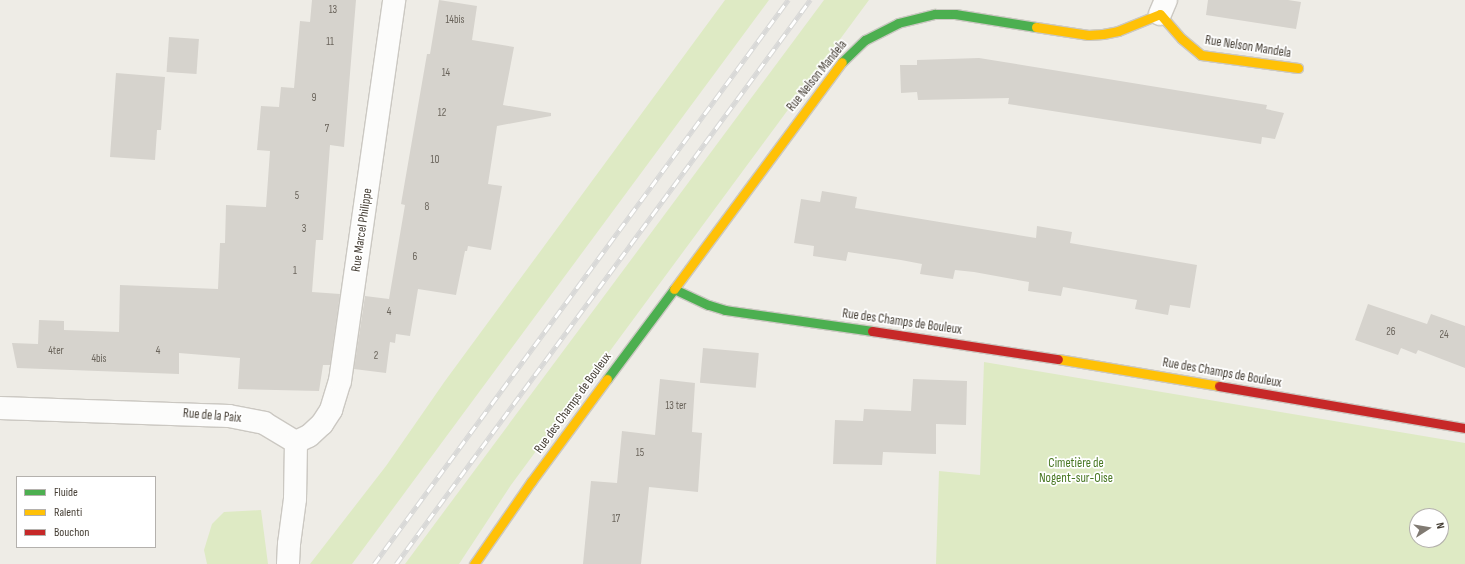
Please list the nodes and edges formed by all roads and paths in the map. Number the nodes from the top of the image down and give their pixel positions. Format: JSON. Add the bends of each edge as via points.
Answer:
{"nodes":[{"id":1,"x":394,"y":0,"type":"edge"},
{"id":2,"x":1163,"y":7,"type":"edge"},
{"id":3,"x":1298,"y":68,"type":"dead end"},
{"id":4,"x":674,"y":289,"type":"junction"},
{"id":5,"x":0,"y":408,"type":"edge"},
{"id":6,"x":1465,"y":428,"type":"edge"},
{"id":7,"x":296,"y":442,"type":"junction"},
{"id":8,"x":288,"y":564,"type":"edge"},
{"id":9,"x":474,"y":564,"type":"edge"}],
"edges":[{"from":1,"to":7,"type":"street","name":"Rue Marcel Philippe","via":[[340,380],[331,410],[322,424],[309,436]]},
{"from":2,"to":3,"type":"street","name":"Rue Nelson Mandela","via":[[1182,39],[1201,55]]},
{"from":2,"to":4,"type":"street","name":"Rue Nelson Mandela","via":[[1118,31],[1103,34],[1088,34],[955,14],[916,17],[880,31],[865,40],[840,63]]},
{"from":4,"to":6,"type":"street","name":"Rue des Champs de Bouleux","via":[[725,310],[1055,358]]},
{"from":4,"to":9,"type":"street","name":"Rue des Champs de Bouleux"},
{"from":5,"to":7,"type":"street","name":"Rue de la Paix","via":[[229,416],[264,423]]},
{"from":7,"to":8,"type":"street","via":[[295,499]]}]}
